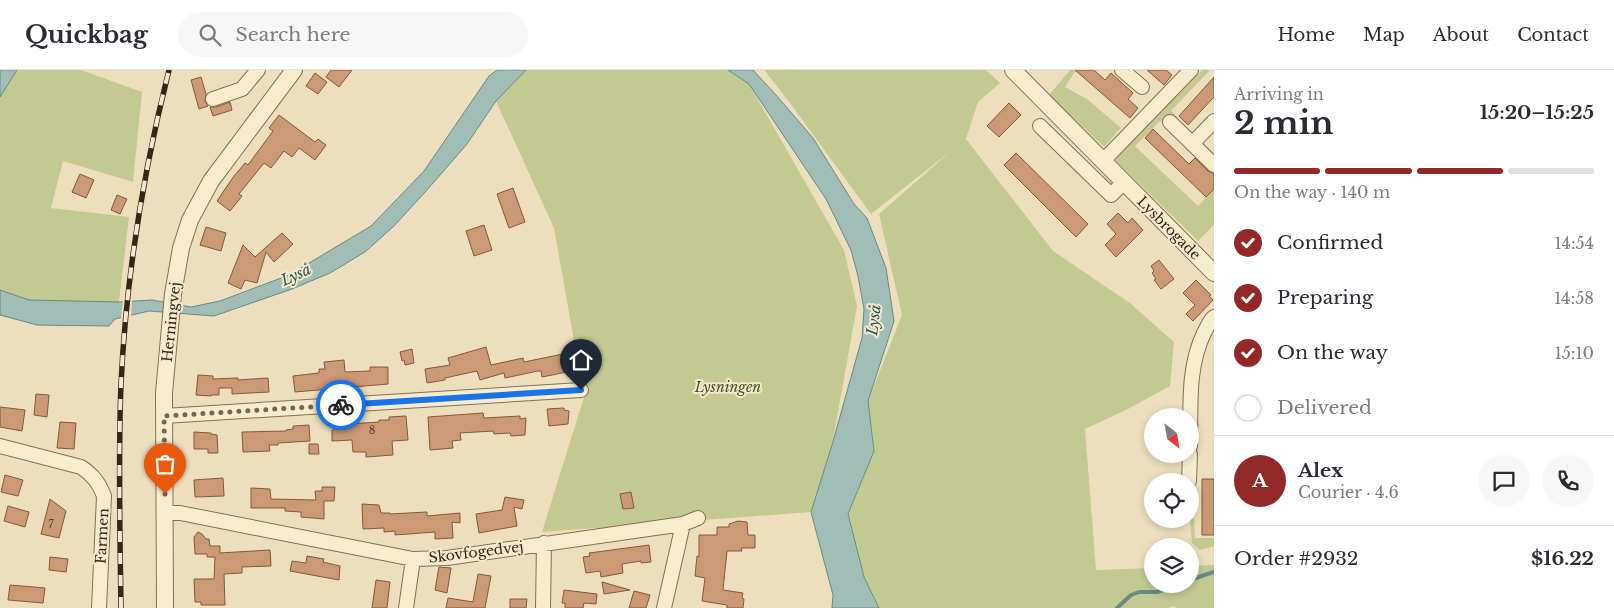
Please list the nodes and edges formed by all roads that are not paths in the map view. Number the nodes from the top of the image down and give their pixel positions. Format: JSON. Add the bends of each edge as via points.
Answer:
{"nodes":[{"id":1,"x":258,"y":70,"type":"edge"},
{"id":2,"x":294,"y":70,"type":"edge"},
{"id":3,"x":1014,"y":70,"type":"edge"},
{"id":4,"x":1122,"y":70,"type":"edge"},
{"id":5,"x":1191,"y":70,"type":"edge"},
{"id":6,"x":1142,"y":88,"type":"dead end"},
{"id":7,"x":212,"y":98,"type":"dead end"},
{"id":8,"x":1170,"y":122,"type":"dead end"},
{"id":9,"x":1214,"y":122,"type":"edge"},
{"id":10,"x":1040,"y":126,"type":"dead end"},
{"id":11,"x":1072,"y":130,"type":"junction"},
{"id":12,"x":1058,"y":144,"type":"junction"},
{"id":13,"x":1192,"y":144,"type":"junction"},
{"id":14,"x":1103,"y":161,"type":"junction"},
{"id":15,"x":1214,"y":165,"type":"edge"},
{"id":16,"x":1124,"y":182,"type":"junction"},
{"id":17,"x":1214,"y":273,"type":"edge"},
{"id":18,"x":1214,"y":317,"type":"edge"},
{"id":19,"x":581,"y":390,"type":"dead end"},
{"id":20,"x":1191,"y":408,"type":"edge"},
{"id":21,"x":164,"y":416,"type":"junction"},
{"id":22,"x":0,"y":446,"type":"edge"},
{"id":23,"x":165,"y":513,"type":"junction"},
{"id":24,"x":698,"y":518,"type":"dead end"},
{"id":25,"x":683,"y":524,"type":"junction"},
{"id":26,"x":544,"y":543,"type":"junction"},
{"id":27,"x":413,"y":558,"type":"junction"},
{"id":28,"x":99,"y":608,"type":"edge"},
{"id":29,"x":165,"y":608,"type":"edge"},
{"id":30,"x":406,"y":608,"type":"edge"},
{"id":31,"x":542,"y":608,"type":"edge"},
{"id":32,"x":664,"y":608,"type":"edge"}],
"edges":[{"from":1,"to":7,"type":"street","via":[[242,89]]},
{"from":2,"to":21,"type":"street","name":"Herningvej","via":[[219,169],[188,224],[173,294]]},
{"from":3,"to":11,"type":"street","name":"Lysbrogade"},
{"from":4,"to":6,"type":"street"},
{"from":5,"to":14,"type":"street"},
{"from":8,"to":13,"type":"street"},
{"from":9,"to":13,"type":"street"},
{"from":10,"to":12,"type":"street"},
{"from":11,"to":12,"type":"street"},
{"from":11,"to":14,"type":"street","name":"Lysbrogade"},
{"from":12,"to":16,"type":"street","via":[[1111,195]]},
{"from":13,"to":15,"type":"street"},
{"from":14,"to":16,"type":"street","name":"Lysbrogade"},
{"from":16,"to":17,"type":"street","name":"Lysbrogade"},
{"from":18,"to":20,"type":"street","via":[[1200,342],[1193,368]]},
{"from":19,"to":21,"type":"street"},
{"from":21,"to":23,"type":"street","name":"Herningvej"},
{"from":22,"to":28,"type":"street","name":"Farmen","via":[[81,467],[100,486],[104,496]]},
{"from":23,"to":27,"type":"street","name":"Skovfogedvej","via":[[180,513]]},
{"from":23,"to":29,"type":"street","name":"Herningvej"},
{"from":24,"to":25,"type":"street","name":"Skovfogedvej"},
{"from":25,"to":26,"type":"street","name":"Skovfogedvej"},
{"from":25,"to":32,"type":"street"},
{"from":26,"to":27,"type":"street","name":"Skovfogedvej","via":[[447,558]]},
{"from":26,"to":31,"type":"street"},
{"from":27,"to":30,"type":"street"}]}
